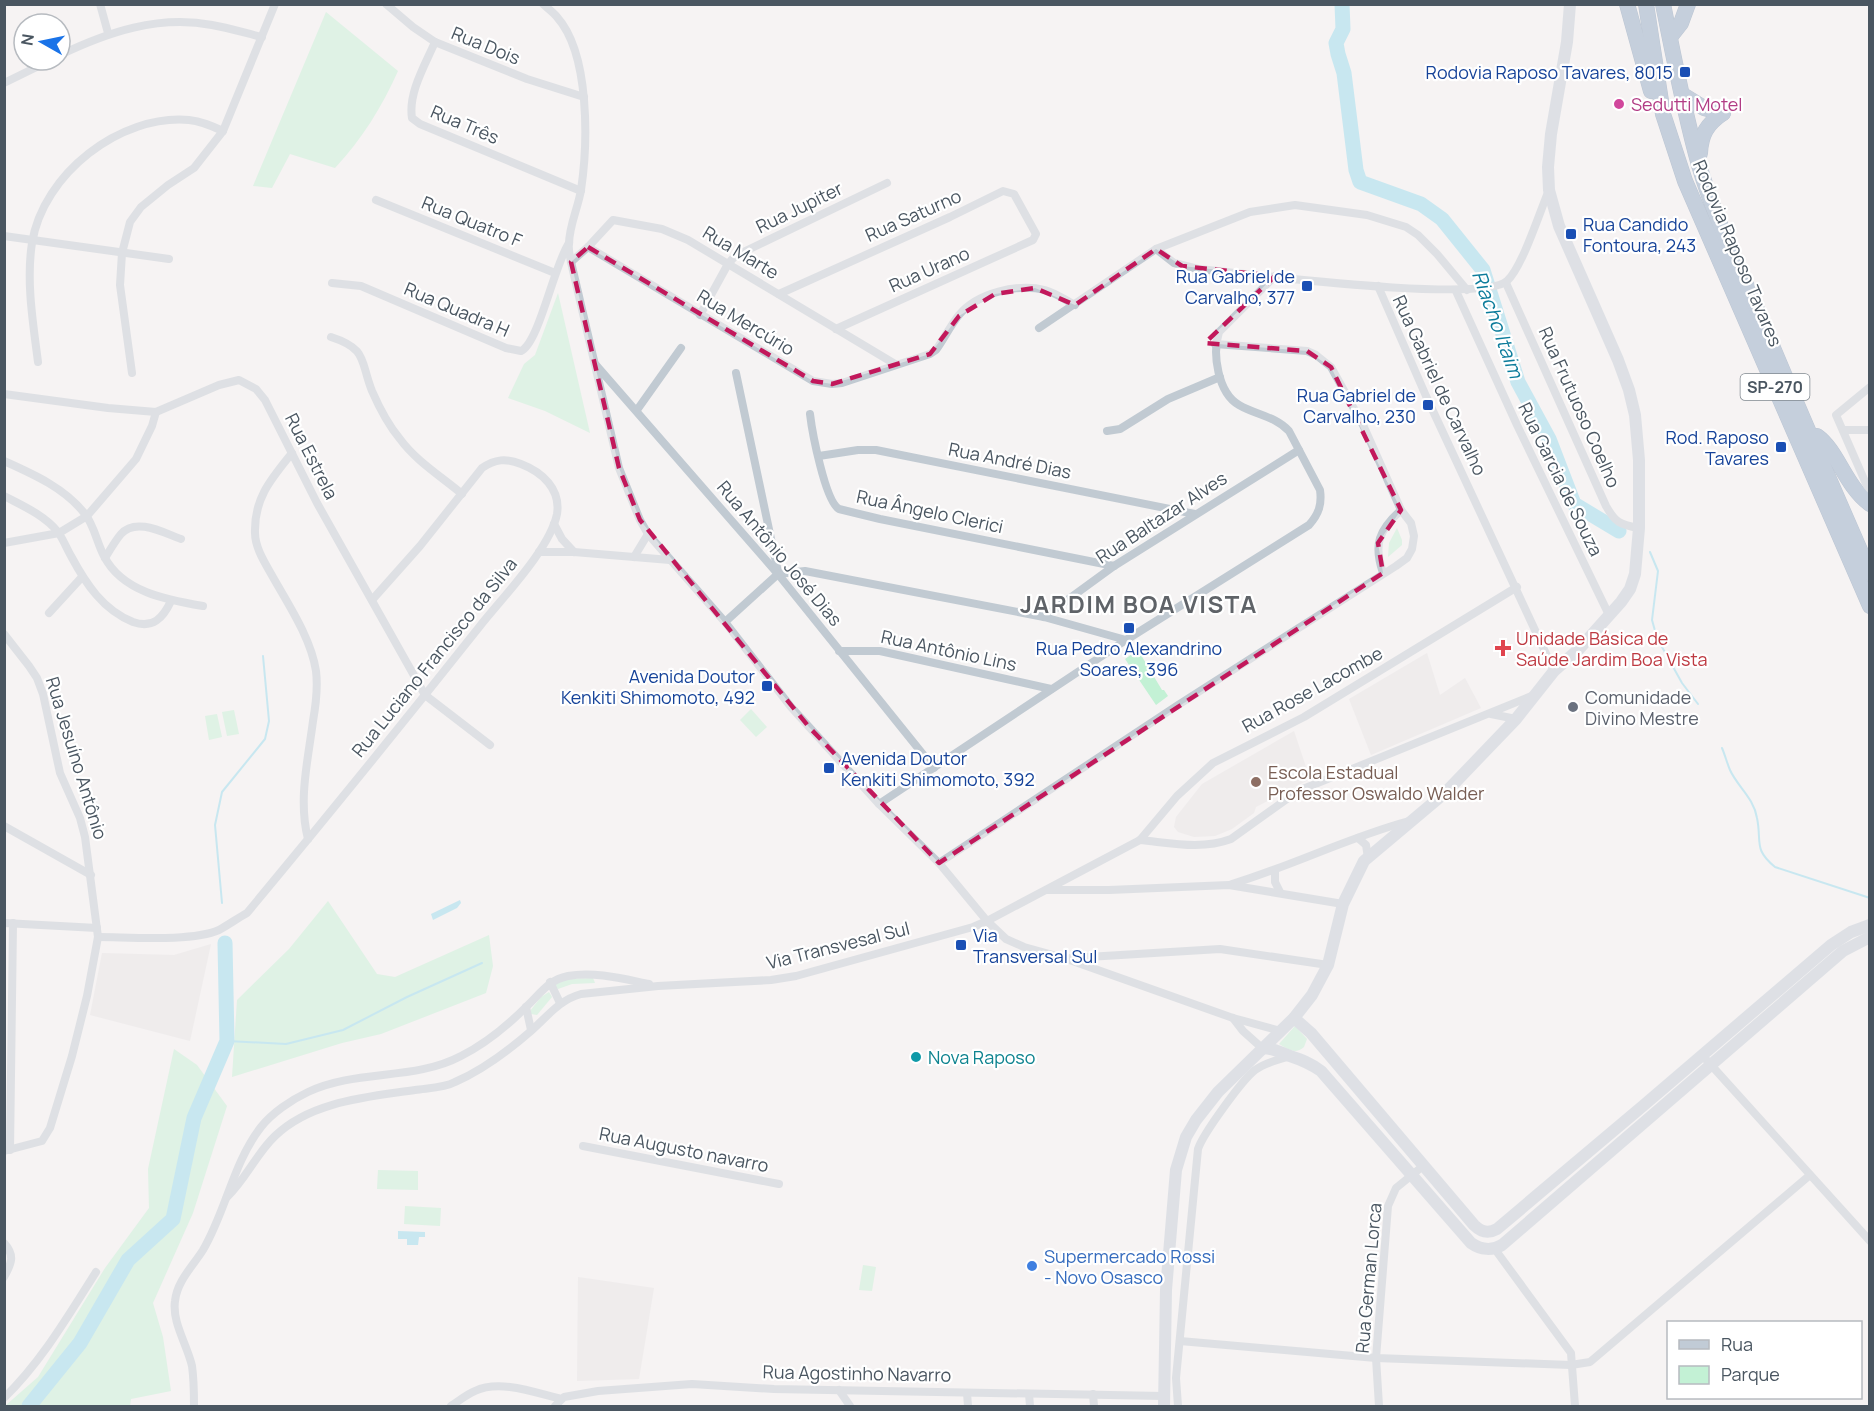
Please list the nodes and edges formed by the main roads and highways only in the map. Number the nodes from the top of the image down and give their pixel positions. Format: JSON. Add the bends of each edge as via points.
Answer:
{"nodes":[{"id":1,"x":1627,"y":4,"type":"edge"},
{"id":2,"x":1646,"y":4,"type":"edge"},
{"id":3,"x":1663,"y":4,"type":"edge"},
{"id":4,"x":1688,"y":4,"type":"edge"},
{"id":5,"x":1670,"y":37,"type":"junction"},
{"id":6,"x":1683,"y":95,"type":"junction"},
{"id":7,"x":1664,"y":114,"type":"junction"},
{"id":8,"x":1699,"y":165,"type":"junction"},
{"id":9,"x":1811,"y":433,"type":"junction"},
{"id":10,"x":1869,"y":504,"type":"edge"},
{"id":11,"x":1869,"y":573,"type":"edge"},
{"id":12,"x":1869,"y":606,"type":"edge"}],
"edges":[{"from":1,"to":7,"type":"highway","via":[[1649,86]]},
{"from":2,"to":7,"type":"highway","name":"Rodovia Raposo Tavares","number":"SP-270"},
{"from":3,"to":5,"type":"highway","name":"Rodovia Raposo Tavares","number":"SP-270"},
{"from":4,"to":5,"type":"highway"},
{"from":5,"to":6,"type":"highway","name":"Rodovia Raposo Tavares","number":"SP-270"},
{"from":6,"to":8,"type":"highway","name":"Rodovia Raposo Tavares","number":"SP-270"},
{"from":6,"to":8,"type":"highway","via":[[1704,108],[1723,113],[1703,133]]},
{"from":7,"to":12,"type":"highway","name":"Rodovia Raposo Tavares","number":"SP-270","via":[[1694,203]]},
{"from":8,"to":9,"type":"highway","name":"Rodovia Raposo Tavares","number":"SP-270"},
{"from":9,"to":10,"type":"highway","via":[[1822,440],[1856,492]]},
{"from":9,"to":11,"type":"highway","name":"Rodovia Raposo Tavares","number":"SP-270"}]}
